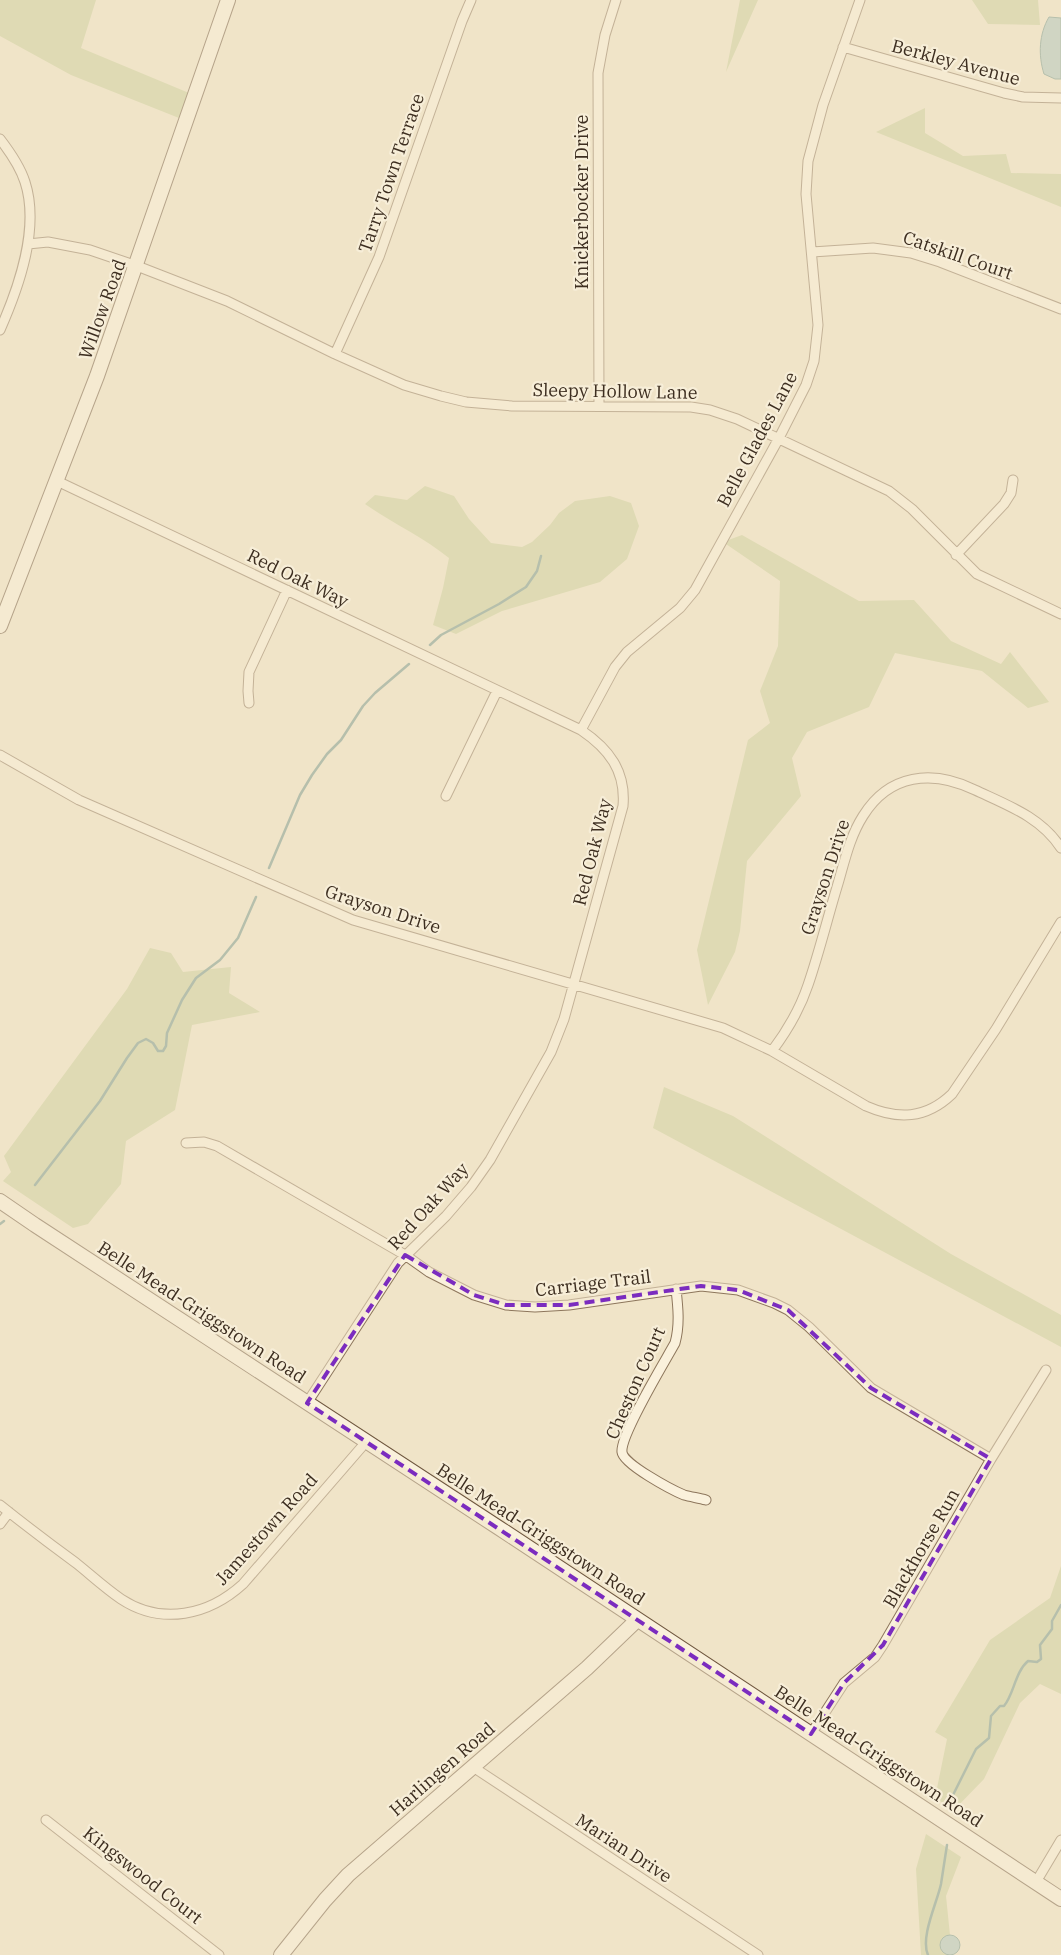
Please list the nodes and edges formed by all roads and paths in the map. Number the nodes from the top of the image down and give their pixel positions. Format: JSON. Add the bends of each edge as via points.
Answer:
{"nodes":[{"id":1,"x":228,"y":0,"type":"edge"},
{"id":2,"x":471,"y":0,"type":"edge"},
{"id":3,"x":616,"y":0,"type":"edge"},
{"id":4,"x":860,"y":0,"type":"edge"},
{"id":5,"x":844,"y":47,"type":"junction"},
{"id":6,"x":1061,"y":98,"type":"edge"},
{"id":7,"x":0,"y":139,"type":"edge"},
{"id":8,"x":28,"y":244,"type":"junction"},
{"id":9,"x":812,"y":252,"type":"junction"},
{"id":10,"x":137,"y":266,"type":"junction"},
{"id":11,"x":1061,"y":309,"type":"edge"},
{"id":12,"x":0,"y":330,"type":"edge"},
{"id":13,"x":335,"y":354,"type":"junction"},
{"id":14,"x":599,"y":406,"type":"junction"},
{"id":15,"x":779,"y":438,"type":"junction"},
{"id":16,"x":1014,"y":480,"type":"dead end"},
{"id":17,"x":57,"y":481,"type":"junction"},
{"id":18,"x":956,"y":555,"type":"junction"},
{"id":19,"x":287,"y":590,"type":"junction"},
{"id":20,"x":1061,"y":614,"type":"edge"},
{"id":21,"x":0,"y":626,"type":"edge"},
{"id":22,"x":497,"y":691,"type":"junction"},
{"id":23,"x":249,"y":703,"type":"dead end"},
{"id":24,"x":581,"y":730,"type":"junction"},
{"id":25,"x":0,"y":755,"type":"edge"},
{"id":26,"x":446,"y":796,"type":"dead end"},
{"id":27,"x":1061,"y":848,"type":"edge"},
{"id":28,"x":1061,"y":922,"type":"edge"},
{"id":29,"x":573,"y":984,"type":"junction"},
{"id":30,"x":772,"y":1051,"type":"junction"},
{"id":31,"x":186,"y":1143,"type":"dead end"},
{"id":32,"x":0,"y":1201,"type":"edge"},
{"id":33,"x":405,"y":1255,"type":"junction"},
{"id":34,"x":676,"y":1289,"type":"junction"},
{"id":35,"x":1046,"y":1370,"type":"dead end"},
{"id":36,"x":307,"y":1403,"type":"junction"},
{"id":37,"x":366,"y":1442,"type":"junction"},
{"id":38,"x":991,"y":1459,"type":"junction"},
{"id":39,"x":706,"y":1500,"type":"dead end"},
{"id":40,"x":0,"y":1505,"type":"edge"},
{"id":41,"x":9,"y":1512,"type":"junction"},
{"id":42,"x":0,"y":1524,"type":"edge"},
{"id":43,"x":636,"y":1620,"type":"junction"},
{"id":44,"x":812,"y":1734,"type":"junction"},
{"id":45,"x":473,"y":1768,"type":"junction"},
{"id":46,"x":46,"y":1820,"type":"dead end"},
{"id":47,"x":1061,"y":1840,"type":"edge"},
{"id":48,"x":1036,"y":1882,"type":"junction"},
{"id":49,"x":1061,"y":1899,"type":"edge"},
{"id":50,"x":219,"y":1955,"type":"edge"},
{"id":51,"x":280,"y":1955,"type":"edge"},
{"id":52,"x":758,"y":1955,"type":"edge"}],
"edges":[{"from":1,"to":10,"type":"street","name":"Willow Road"},
{"from":2,"to":13,"type":"street","name":"Tarry Town Terrace","via":[[379,257]]},
{"from":3,"to":14,"type":"street","name":"Knickerbocker Drive","via":[[598,73]]},
{"from":4,"to":5,"type":"street","name":"Belle Glades Lane"},
{"from":5,"to":6,"type":"street","name":"Berkley Avenue","via":[[1004,93]]},
{"from":5,"to":9,"type":"street","name":"Belle Glades Lane","via":[[808,161],[806,194]]},
{"from":7,"to":8,"type":"street","via":[[25,182],[31,225]]},
{"from":8,"to":10,"type":"street","name":"Sleepy Hollow Lane","via":[[48,242],[90,250]]},
{"from":8,"to":12,"type":"street"},
{"from":9,"to":11,"type":"street","name":"Catskill Court","via":[[873,248],[912,253]]},
{"from":9,"to":15,"type":"street","name":"Belle Glades Lane","via":[[817,305],[816,350],[806,385]]},
{"from":10,"to":13,"type":"street","name":"Sleepy Hollow Lane","via":[[227,301]]},
{"from":10,"to":17,"type":"street","name":"Willow Road"},
{"from":13,"to":14,"type":"street","name":"Sleepy Hollow Lane","via":[[404,385],[466,402],[512,406]]},
{"from":14,"to":15,"type":"street","name":"Sleepy Hollow Lane","via":[[710,410]]},
{"from":15,"to":18,"type":"street","name":"Sleepy Hollow Lane","via":[[889,491],[912,509]]},
{"from":15,"to":24,"type":"street","name":"Belle Glades Lane","via":[[695,590],[680,608],[627,652],[615,667]]},
{"from":16,"to":18,"type":"street","via":[[1004,504]]},
{"from":17,"to":19,"type":"street","name":"Red Oak Way"},
{"from":17,"to":21,"type":"street","name":"Willow Road"},
{"from":18,"to":20,"type":"street","name":"Sleepy Hollow Lane","via":[[977,574]]},
{"from":19,"to":22,"type":"street","name":"Red Oak Way"},
{"from":19,"to":23,"type":"street","via":[[249,672]]},
{"from":22,"to":24,"type":"street","name":"Red Oak Way"},
{"from":22,"to":26,"type":"street"},
{"from":24,"to":29,"type":"street","name":"Red Oak Way","via":[[594,738],[613,758],[624,798]]},
{"from":25,"to":29,"type":"street","name":"Grayson Drive","via":[[79,800],[352,920]]},
{"from":27,"to":30,"type":"street","name":"Grayson Drive","via":[[1056,839],[1030,816],[959,782],[926,777],[894,786],[869,807],[854,834],[808,986],[786,1033]]},
{"from":28,"to":30,"type":"street","name":"Grayson Drive","via":[[952,1094],[927,1111],[905,1115],[881,1112]]},
{"from":29,"to":30,"type":"street","name":"Grayson Drive","via":[[723,1028]]},
{"from":29,"to":33,"type":"street","name":"Red Oak Way","via":[[551,1052],[490,1160],[446,1216]]},
{"from":31,"to":33,"type":"street","name":"Carriage Trail","via":[[204,1142],[217,1146]]},
{"from":32,"to":36,"type":"street","name":"Belle Mead-Griggstown Road"},
{"from":33,"to":34,"type":"street","name":"Carriage Trail","via":[[429,1272],[474,1295],[506,1305],[569,1305]]},
{"from":33,"to":36,"type":"street","name":"Red Oak Way"},
{"from":34,"to":38,"type":"street","name":"Carriage Trail","via":[[726,1287],[788,1310],[871,1388]]},
{"from":34,"to":39,"type":"street","name":"Cheston Court","via":[[678,1332],[675,1343],[630,1426],[622,1452],[626,1461],[668,1487]]},
{"from":35,"to":38,"type":"street","name":"Blackhorse Run"},
{"from":36,"to":37,"type":"street","name":"Belle Mead-Griggstown Road"},
{"from":37,"to":41,"type":"street","name":"Jamestown Road","via":[[243,1584],[211,1606],[183,1614],[158,1613],[121,1599]]},
{"from":37,"to":43,"type":"street","name":"Belle Mead-Griggstown Road"},
{"from":38,"to":44,"type":"street","name":"Blackhorse Run","via":[[883,1645],[875,1657],[844,1683]]},
{"from":40,"to":41,"type":"street","name":"Jamestown Road"},
{"from":41,"to":42,"type":"street"},
{"from":43,"to":44,"type":"street","name":"Belle Mead-Griggstown Road"},
{"from":43,"to":45,"type":"street","name":"Harlingen Road","via":[[587,1668]]},
{"from":44,"to":48,"type":"street","name":"Belle Mead-Griggstown Road"},
{"from":45,"to":51,"type":"street","name":"Harlingen Road","via":[[348,1875]]},
{"from":45,"to":52,"type":"street","name":"Marian Drive"},
{"from":46,"to":50,"type":"street","name":"Kingswood Court"},
{"from":47,"to":48,"type":"street"},
{"from":48,"to":49,"type":"street","name":"Belle Mead-Griggstown Road"}]}
